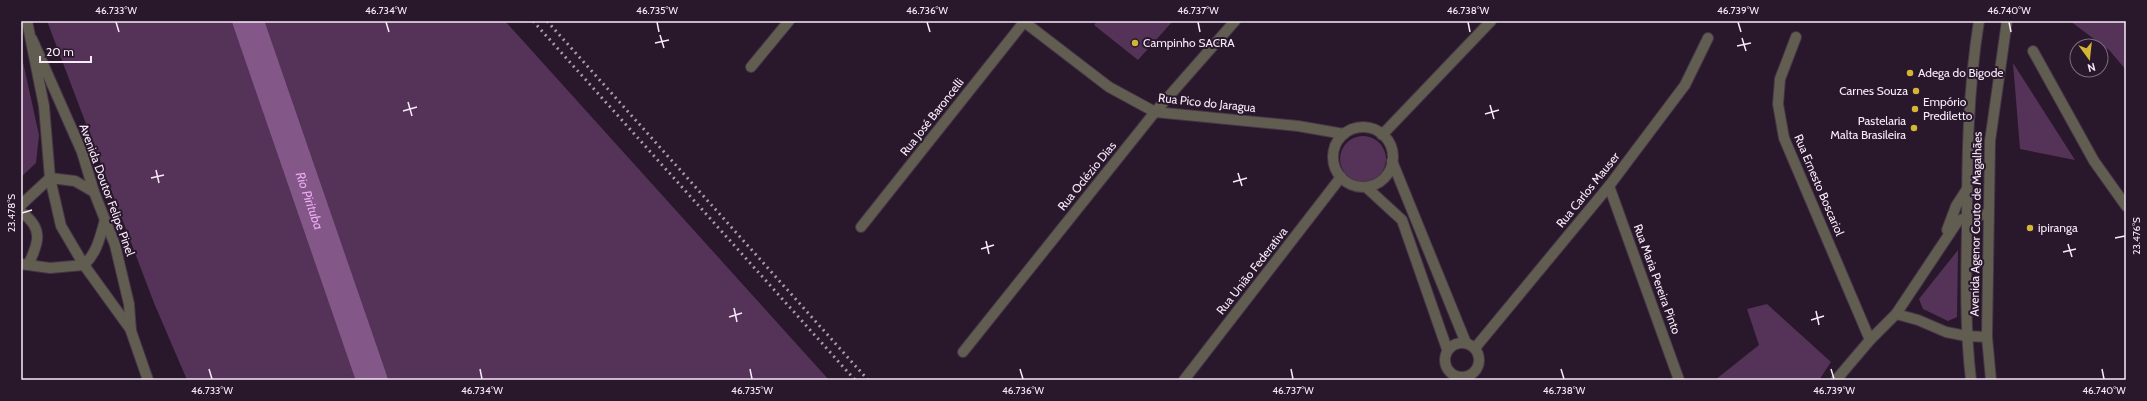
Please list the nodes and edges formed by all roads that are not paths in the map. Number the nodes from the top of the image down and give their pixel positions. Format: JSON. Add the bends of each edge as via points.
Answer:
{"nodes":[{"id":1,"x":27,"y":21,"type":"edge"},
{"id":2,"x":789,"y":21,"type":"edge"},
{"id":3,"x":1235,"y":21,"type":"edge"},
{"id":4,"x":1491,"y":21,"type":"edge"},
{"id":5,"x":1979,"y":21,"type":"edge"},
{"id":6,"x":2006,"y":21,"type":"edge"},
{"id":7,"x":1023,"y":22,"type":"edge"},
{"id":8,"x":1796,"y":37,"type":"dead end"},
{"id":9,"x":1708,"y":38,"type":"dead end"},
{"id":10,"x":32,"y":39,"type":"junction"},
{"id":11,"x":2033,"y":51,"type":"dead end"},
{"id":12,"x":751,"y":67,"type":"dead end"},
{"id":13,"x":1155,"y":112,"type":"junction"},
{"id":14,"x":1344,"y":134,"type":"junction"},
{"id":15,"x":1382,"y":135,"type":"junction"},
{"id":16,"x":1392,"y":161,"type":"junction"},
{"id":17,"x":1340,"y":177,"type":"junction"},
{"id":18,"x":50,"y":178,"type":"junction"},
{"id":19,"x":1609,"y":186,"type":"junction"},
{"id":20,"x":1366,"y":187,"type":"junction"},
{"id":21,"x":1967,"y":189,"type":"junction"},
{"id":22,"x":94,"y":192,"type":"junction"},
{"id":23,"x":21,"y":205,"type":"edge"},
{"id":24,"x":2126,"y":206,"type":"edge"},
{"id":25,"x":21,"y":212,"type":"edge"},
{"id":26,"x":1987,"y":214,"type":"junction"},
{"id":27,"x":1967,"y":217,"type":"junction"},
{"id":28,"x":105,"y":220,"type":"junction"},
{"id":29,"x":861,"y":228,"type":"dead end"},
{"id":30,"x":1944,"y":239,"type":"junction"},
{"id":31,"x":25,"y":265,"type":"edge"},
{"id":32,"x":84,"y":265,"type":"junction"},
{"id":33,"x":1896,"y":314,"type":"junction"},
{"id":34,"x":131,"y":331,"type":"junction"},
{"id":35,"x":1966,"y":336,"type":"junction"},
{"id":36,"x":1987,"y":336,"type":"junction"},
{"id":37,"x":1870,"y":340,"type":"junction"},
{"id":38,"x":1470,"y":345,"type":"junction"},
{"id":39,"x":1448,"y":349,"type":"junction"},
{"id":40,"x":963,"y":352,"type":"dead end"},
{"id":41,"x":1470,"y":377,"type":"edge"},
{"id":42,"x":1452,"y":378,"type":"edge"},
{"id":43,"x":148,"y":380,"type":"edge"},
{"id":44,"x":1184,"y":380,"type":"edge"},
{"id":45,"x":1680,"y":380,"type":"edge"},
{"id":46,"x":1836,"y":380,"type":"edge"},
{"id":47,"x":1970,"y":380,"type":"edge"},
{"id":48,"x":1990,"y":380,"type":"edge"}],
"edges":[{"from":1,"to":10,"type":"street","name":"Avenida Doutor Felipe Pinel"},
{"from":2,"to":12,"type":"street"},
{"from":3,"to":13,"type":"street","name":"Rua Oclézio Dias"},
{"from":4,"to":15,"type":"street"},
{"from":5,"to":21,"type":"street","name":"Avenida Agenor Couto de Magalhães","via":[[1968,142]]},
{"from":6,"to":26,"type":"street","name":"Avenida Agenor Couto de Magalhães","via":[[1990,141]]},
{"from":7,"to":13,"type":"street","name":"Rua Pico do Jaragua","via":[[1109,87]]},
{"from":7,"to":29,"type":"street","name":"Rua José Baroncelli"},
{"from":8,"to":37,"type":"street","name":"Rua Ernesto Boscariol","via":[[1780,79],[1778,104],[1784,138]]},
{"from":9,"to":19,"type":"street","name":"Rua Carlos Mauser","via":[[1685,85]]},
{"from":10,"to":18,"type":"street","name":"Avenida Doutor Felipe Pinel","via":[[44,106]]},
{"from":10,"to":22,"type":"street","name":"Avenida Doutor Felipe Pinel","via":[[82,152]]},
{"from":11,"to":24,"type":"street","via":[[2094,161]]},
{"from":13,"to":14,"type":"street","name":"Rua Pico do Jaragua","via":[[1298,126]]},
{"from":13,"to":40,"type":"street","name":"Rua Oclézio Dias"},
{"from":14,"to":15,"type":"street","via":[[1363,127],[1373,129]]},
{"from":14,"to":17,"type":"street","via":[[1337,141],[1333,160]]},
{"from":15,"to":16,"type":"street","via":[[1392,152]]},
{"from":16,"to":20,"type":"street","via":[[1383,179]]},
{"from":16,"to":38,"type":"street"},
{"from":17,"to":20,"type":"street","via":[[1348,183]]},
{"from":17,"to":44,"type":"street","name":"Rua União Federativa"},
{"from":18,"to":22,"type":"street","via":[[75,181]]},
{"from":18,"to":23,"type":"street"},
{"from":18,"to":32,"type":"street","name":"Avenida Doutor Felipe Pinel","via":[[61,226]]},
{"from":19,"to":38,"type":"street","name":"Rua Carlos Mauser"},
{"from":19,"to":45,"type":"street","name":"Rua Maria Pereira Pinto"},
{"from":20,"to":39,"type":"street","via":[[1402,220]]},
{"from":21,"to":27,"type":"street","name":"Avenida Agenor Couto de Magalhães"},
{"from":21,"to":30,"type":"street","via":[[1956,206]]},
{"from":22,"to":28,"type":"street","name":"Avenida Doutor Felipe Pinel"},
{"from":25,"to":31,"type":"street","via":[[29,218],[37,232],[38,246]]},
{"from":26,"to":27,"type":"street"},
{"from":26,"to":36,"type":"street","name":"Avenida Agenor Couto de Magalhães"},
{"from":27,"to":30,"type":"street","via":[[1958,221]]},
{"from":27,"to":35,"type":"street","name":"Avenida Agenor Couto de Magalhães"},
{"from":28,"to":32,"type":"street","via":[[99,242]]},
{"from":28,"to":34,"type":"street","name":"Avenida Doutor Felipe Pinel","via":[[115,245],[125,284]]},
{"from":30,"to":33,"type":"street"},
{"from":31,"to":32,"type":"street","via":[[50,268]]},
{"from":32,"to":34,"type":"street","name":"Avenida Doutor Felipe Pinel"},
{"from":33,"to":35,"type":"street","via":[[1946,332]]},
{"from":33,"to":37,"type":"street"},
{"from":34,"to":43,"type":"street","name":"Avenida Doutor Felipe Pinel"},
{"from":35,"to":36,"type":"street"},
{"from":35,"to":47,"type":"street","name":"Avenida Agenor Couto de Magalhães"},
{"from":36,"to":48,"type":"street","name":"Avenida Agenor Couto de Magalhães"},
{"from":37,"to":46,"type":"street"},
{"from":38,"to":39,"type":"street","via":[[1459,343]]},
{"from":38,"to":41,"type":"street","via":[[1478,355],[1478,365]]},
{"from":39,"to":42,"type":"street","via":[[1445,354],[1445,365]]},
{"from":41,"to":42,"type":"street"}]}
